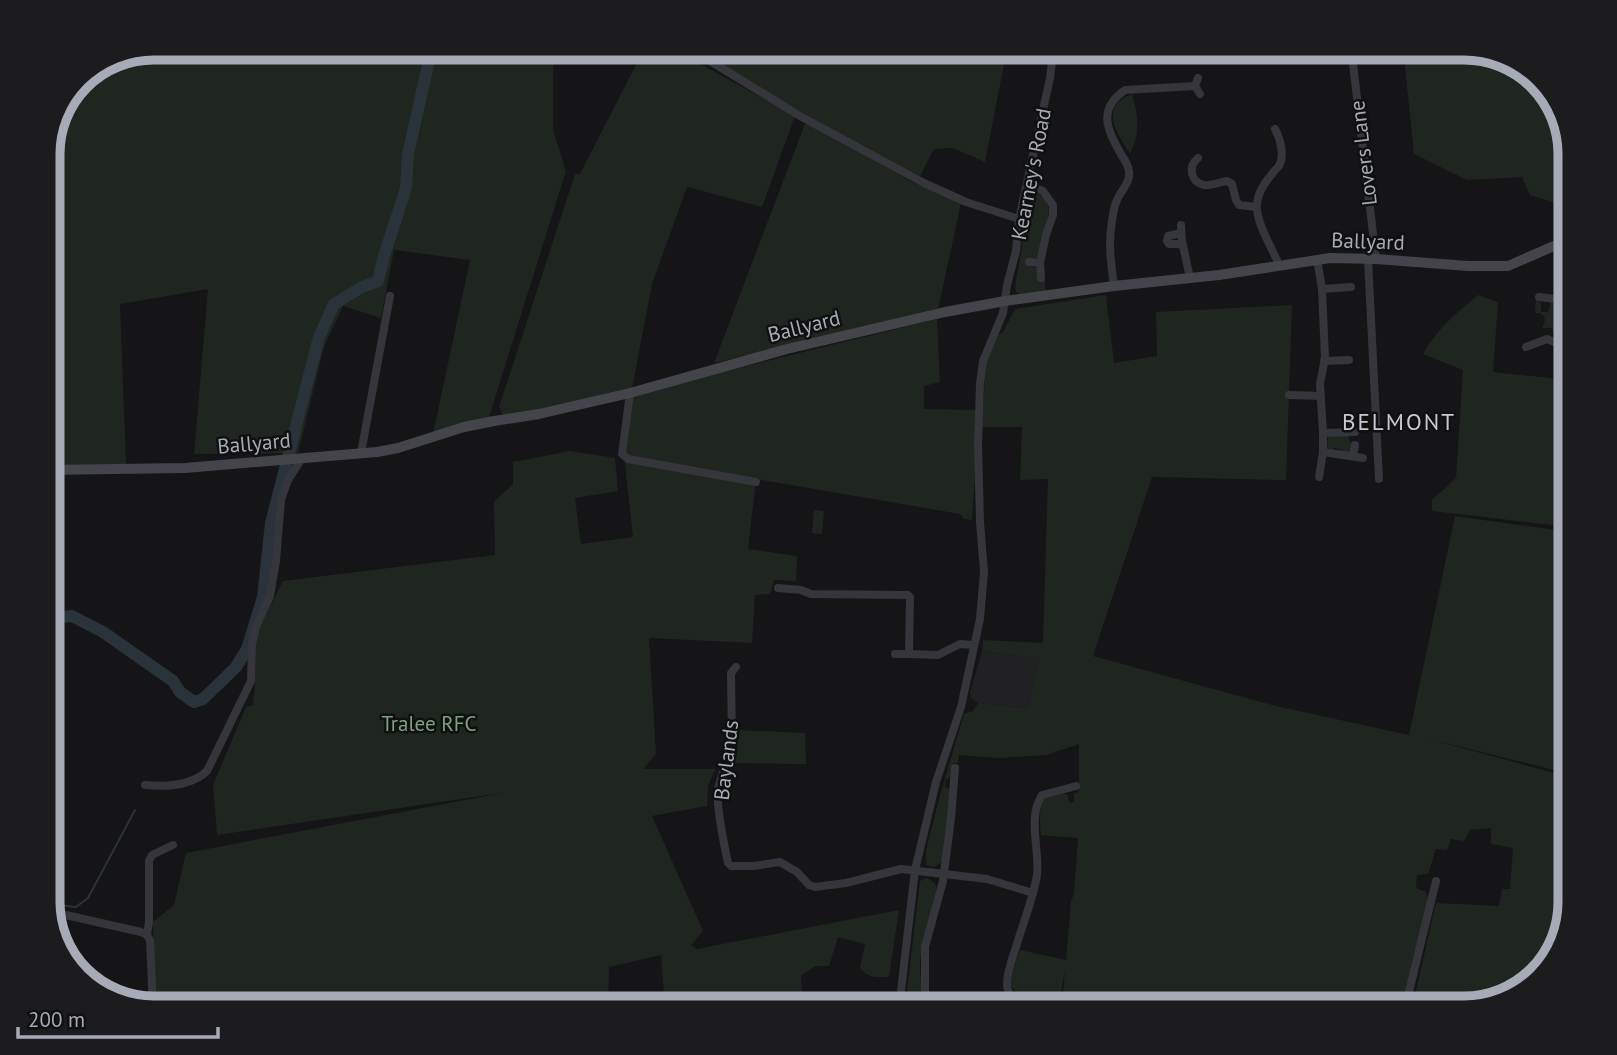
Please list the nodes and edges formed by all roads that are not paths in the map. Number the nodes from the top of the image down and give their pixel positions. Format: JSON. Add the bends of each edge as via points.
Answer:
{"nodes":[{"id":1,"x":708,"y":60,"type":"edge"},
{"id":2,"x":1052,"y":60,"type":"edge"},
{"id":3,"x":1352,"y":60,"type":"edge"},
{"id":4,"x":1198,"y":86,"type":"dead end"},
{"id":5,"x":1279,"y":129,"type":"dead end"},
{"id":6,"x":1198,"y":158,"type":"dead end"},
{"id":7,"x":1027,"y":185,"type":"junction"},
{"id":8,"x":1256,"y":207,"type":"junction"},
{"id":9,"x":1020,"y":219,"type":"junction"},
{"id":10,"x":1558,"y":244,"type":"edge"},
{"id":11,"x":1183,"y":245,"type":"junction"},
{"id":12,"x":1317,"y":259,"type":"junction"},
{"id":13,"x":1372,"y":259,"type":"junction"},
{"id":14,"x":1030,"y":262,"type":"dead end"},
{"id":15,"x":1040,"y":263,"type":"junction"},
{"id":16,"x":1279,"y":265,"type":"junction"},
{"id":17,"x":1041,"y":278,"type":"dead end"},
{"id":18,"x":1190,"y":278,"type":"junction"},
{"id":19,"x":1114,"y":286,"type":"junction"},
{"id":20,"x":1351,"y":287,"type":"dead end"},
{"id":21,"x":1322,"y":289,"type":"junction"},
{"id":22,"x":390,"y":296,"type":"dead end"},
{"id":23,"x":1539,"y":297,"type":"dead end"},
{"id":24,"x":1558,"y":299,"type":"edge"},
{"id":25,"x":1006,"y":301,"type":"junction"},
{"id":26,"x":1558,"y":343,"type":"edge"},
{"id":27,"x":1526,"y":347,"type":"dead end"},
{"id":28,"x":1349,"y":359,"type":"dead end"},
{"id":29,"x":1324,"y":361,"type":"junction"},
{"id":30,"x":630,"y":393,"type":"junction"},
{"id":31,"x":1289,"y":395,"type":"dead end"},
{"id":32,"x":1321,"y":396,"type":"junction"},
{"id":33,"x":1355,"y":432,"type":"dead end"},
{"id":34,"x":1323,"y":433,"type":"junction"},
{"id":35,"x":1355,"y":445,"type":"dead end"},
{"id":36,"x":1323,"y":452,"type":"junction"},
{"id":37,"x":362,"y":453,"type":"junction"},
{"id":38,"x":1353,"y":457,"type":"junction"},
{"id":39,"x":299,"y":458,"type":"junction"},
{"id":40,"x":1363,"y":458,"type":"dead end"},
{"id":41,"x":60,"y":470,"type":"edge"},
{"id":42,"x":1319,"y":477,"type":"dead end"},
{"id":43,"x":1379,"y":479,"type":"dead end"},
{"id":44,"x":756,"y":482,"type":"dead end"},
{"id":45,"x":778,"y":588,"type":"dead end"},
{"id":46,"x":974,"y":645,"type":"junction"},
{"id":47,"x":895,"y":654,"type":"dead end"},
{"id":48,"x":909,"y":654,"type":"junction"},
{"id":49,"x":736,"y":667,"type":"dead end"},
{"id":50,"x":955,"y":768,"type":"dead end"},
{"id":51,"x":145,"y":785,"type":"dead end"},
{"id":52,"x":1070,"y":799,"type":"dead end"},
{"id":53,"x":173,"y":845,"type":"dead end"},
{"id":54,"x":915,"y":870,"type":"junction"},
{"id":55,"x":944,"y":875,"type":"junction"},
{"id":56,"x":1436,"y":880,"type":"dead end"},
{"id":57,"x":1033,"y":893,"type":"junction"},
{"id":58,"x":61,"y":914,"type":"edge"},
{"id":59,"x":147,"y":935,"type":"junction"},
{"id":60,"x":152,"y":996,"type":"edge"},
{"id":61,"x":901,"y":996,"type":"edge"},
{"id":62,"x":925,"y":996,"type":"edge"},
{"id":63,"x":1011,"y":996,"type":"edge"},
{"id":64,"x":1408,"y":996,"type":"edge"}],
"edges":[{"from":1,"to":9,"type":"street","via":[[924,183]]},
{"from":2,"to":7,"type":"street","name":"Kearney's Road"},
{"from":3,"to":13,"type":"street","name":"Lovers Lane"},
{"from":4,"to":19,"type":"street","via":[[1125,90],[1109,106],[1109,131],[1130,174],[1112,219],[1109,242]]},
{"from":5,"to":8,"type":"street","via":[[1279,166],[1263,187]]},
{"from":6,"to":8,"type":"street","via":[[1191,171],[1196,181],[1204,185],[1227,181],[1239,205]]},
{"from":7,"to":9,"type":"street","name":"Kearney's Road"},
{"from":7,"to":15,"type":"street","via":[[1043,191],[1053,205]]},
{"from":8,"to":16,"type":"street"},
{"from":9,"to":25,"type":"street","name":"Kearney's Road"},
{"from":10,"to":13,"type":"street","name":"Ballyard","via":[[1508,266]]},
{"from":11,"to":11,"type":"street","via":[[1170,244],[1168,236],[1181,229]]},
{"from":11,"to":18,"type":"street"},
{"from":12,"to":13,"type":"street","name":"Ballyard"},
{"from":12,"to":16,"type":"street","name":"Ballyard"},
{"from":12,"to":21,"type":"street"},
{"from":13,"to":43,"type":"street","name":"Lovers Lane"},
{"from":14,"to":15,"type":"street"},
{"from":15,"to":17,"type":"street"},
{"from":16,"to":18,"type":"street","name":"Ballyard"},
{"from":18,"to":19,"type":"street","name":"Ballyard"},
{"from":19,"to":25,"type":"street","name":"Ballyard"},
{"from":20,"to":21,"type":"street"},
{"from":21,"to":29,"type":"street"},
{"from":22,"to":37,"type":"street"},
{"from":23,"to":24,"type":"street"},
{"from":25,"to":30,"type":"street","name":"Ballyard","via":[[787,349]]},
{"from":25,"to":46,"type":"street","name":"Kearney's Road","via":[[982,361],[978,457],[984,572]]},
{"from":26,"to":27,"type":"street","via":[[1547,339]]},
{"from":28,"to":29,"type":"street"},
{"from":29,"to":32,"type":"street"},
{"from":30,"to":37,"type":"street","name":"Ballyard"},
{"from":30,"to":44,"type":"street","via":[[622,454],[628,459]]},
{"from":31,"to":32,"type":"street"},
{"from":32,"to":34,"type":"street"},
{"from":33,"to":34,"type":"street"},
{"from":34,"to":36,"type":"street"},
{"from":35,"to":38,"type":"street"},
{"from":36,"to":38,"type":"street"},
{"from":36,"to":42,"type":"street"},
{"from":37,"to":39,"type":"street","name":"Ballyard"},
{"from":38,"to":40,"type":"street"},
{"from":39,"to":41,"type":"street","name":"Ballyard","via":[[185,468]]},
{"from":39,"to":51,"type":"street","via":[[281,500],[276,561],[270,596],[253,644],[251,681],[201,777]]},
{"from":45,"to":48,"type":"street","via":[[811,594],[908,595]]},
{"from":46,"to":48,"type":"street","via":[[960,644],[938,655]]},
{"from":46,"to":54,"type":"street","name":"Kearney's Road"},
{"from":47,"to":48,"type":"street"},
{"from":49,"to":54,"type":"street","name":"Baylands","via":[[731,673],[732,747],[718,788],[728,863],[740,867],[780,862],[815,887]]},
{"from":50,"to":55,"type":"street"},
{"from":52,"to":57,"type":"street","via":[[1072,787],[1042,795],[1038,802]]},
{"from":53,"to":59,"type":"street","via":[[149,861]]},
{"from":54,"to":55,"type":"street"},
{"from":54,"to":61,"type":"street","name":"Kearney's Road"},
{"from":55,"to":57,"type":"street","via":[[987,879]]},
{"from":55,"to":62,"type":"street","via":[[925,947]]},
{"from":56,"to":64,"type":"street"},
{"from":57,"to":63,"type":"street","via":[[1010,966]]},
{"from":58,"to":59,"type":"street"},
{"from":59,"to":60,"type":"street"}]}
